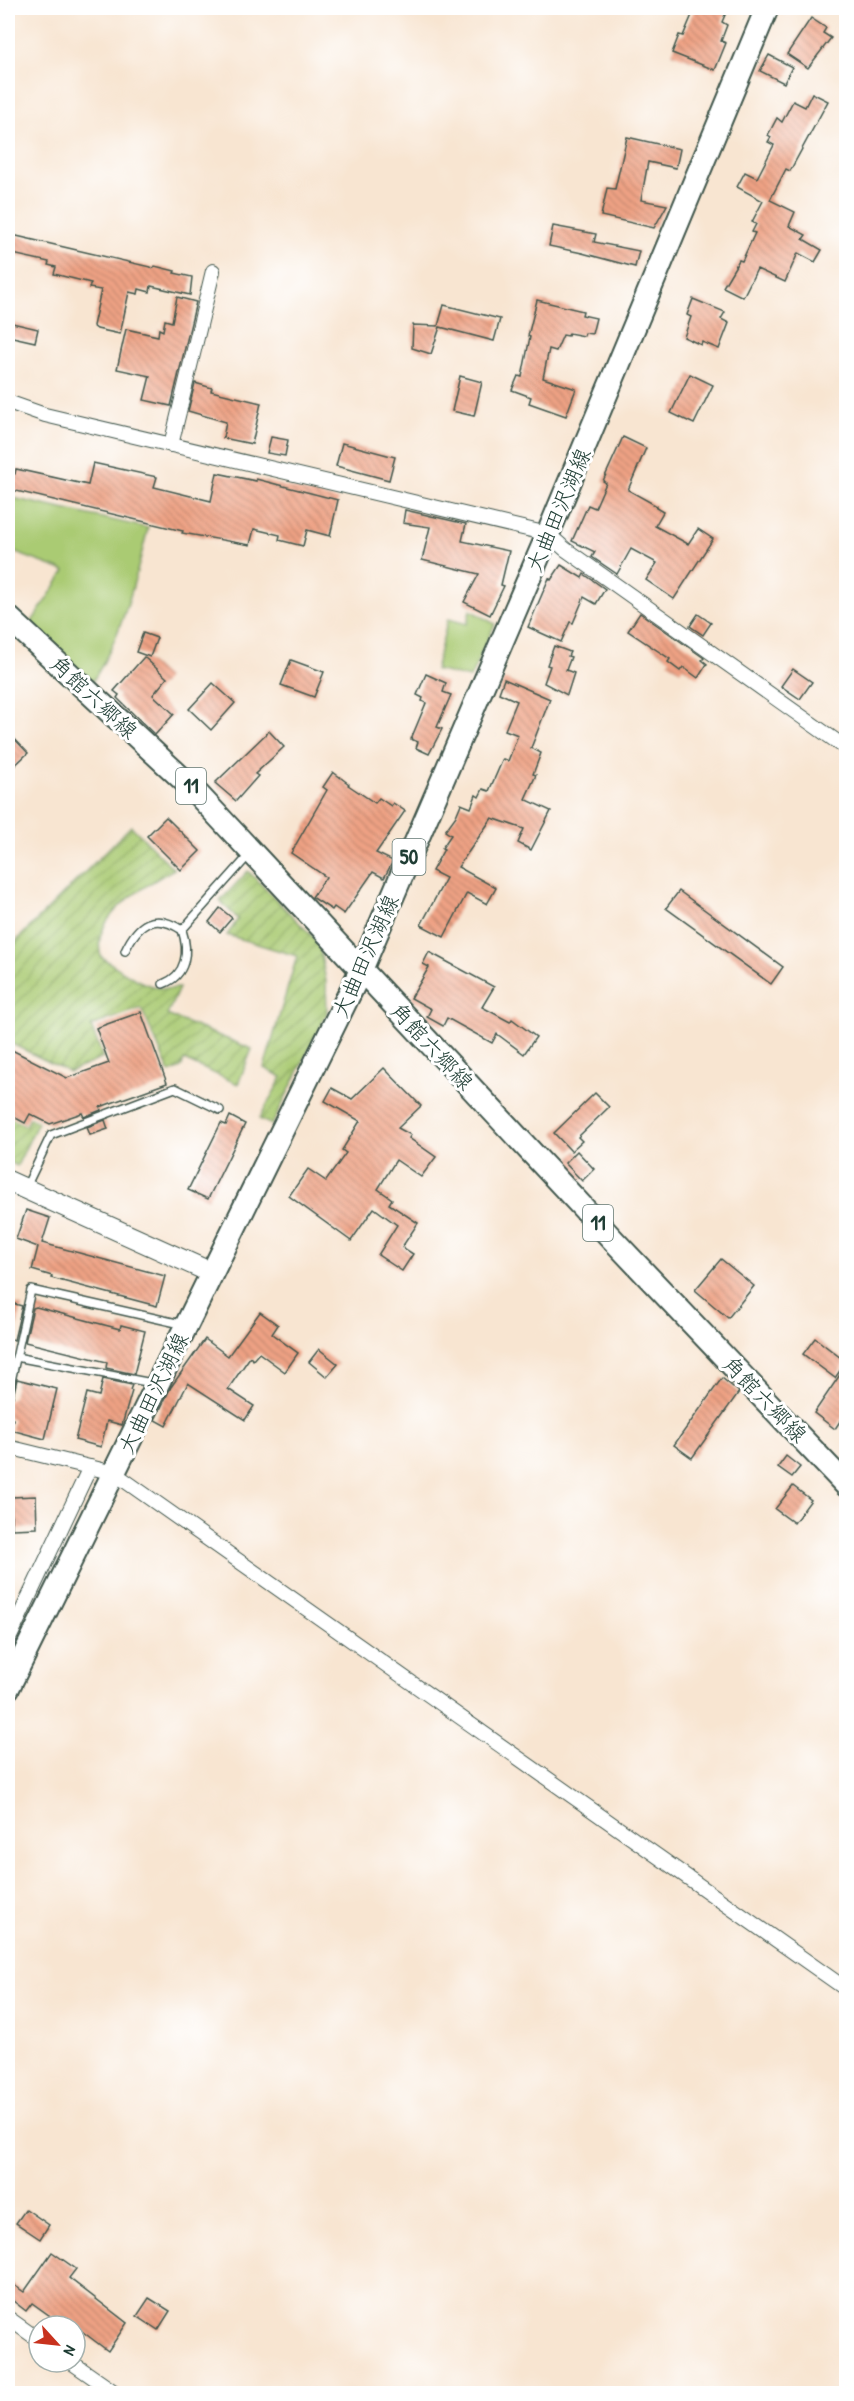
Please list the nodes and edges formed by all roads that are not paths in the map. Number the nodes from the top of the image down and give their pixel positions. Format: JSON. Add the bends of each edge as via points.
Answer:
{"nodes":[{"id":1,"x":767,"y":8,"type":"edge"},
{"id":2,"x":213,"y":271,"type":"dead end"},
{"id":3,"x":8,"y":402,"type":"edge"},
{"id":4,"x":171,"y":445,"type":"junction"},
{"id":5,"x":548,"y":534,"type":"junction"},
{"id":6,"x":8,"y":616,"type":"edge"},
{"id":7,"x":846,"y":748,"type":"edge"},
{"id":8,"x":252,"y":852,"type":"junction"},
{"id":9,"x":182,"y":930,"type":"junction"},
{"id":10,"x":125,"y":951,"type":"dead end"},
{"id":11,"x":361,"y":970,"type":"junction"},
{"id":12,"x":163,"y":984,"type":"dead end"},
{"id":13,"x":220,"y":1110,"type":"dead end"},
{"id":14,"x":16,"y":1185,"type":"edge"},
{"id":15,"x":212,"y":1274,"type":"junction"},
{"id":16,"x":187,"y":1326,"type":"junction"},
{"id":17,"x":16,"y":1357,"type":"junction"},
{"id":18,"x":158,"y":1384,"type":"junction"},
{"id":19,"x":8,"y":1395,"type":"edge"},
{"id":20,"x":8,"y":1447,"type":"edge"},
{"id":21,"x":90,"y":1467,"type":"junction"},
{"id":22,"x":114,"y":1473,"type":"junction"},
{"id":23,"x":846,"y":1485,"type":"edge"},
{"id":24,"x":13,"y":1617,"type":"edge"},
{"id":25,"x":8,"y":1641,"type":"edge"},
{"id":26,"x":8,"y":1688,"type":"edge"},
{"id":27,"x":846,"y":1989,"type":"edge"},
{"id":28,"x":8,"y":2318,"type":"edge"},
{"id":29,"x":27,"y":2331,"type":"edge"},
{"id":30,"x":87,"y":2373,"type":"edge"},
{"id":31,"x":117,"y":2394,"type":"edge"}],
"edges":[{"from":1,"to":5,"type":"main road","name":"大曲田沢湖線","number":"50"},
{"from":2,"to":4,"type":"street"},
{"from":3,"to":4,"type":"street","via":[[45,415]]},
{"from":4,"to":5,"type":"street"},
{"from":5,"to":7,"type":"street"},
{"from":5,"to":11,"type":"main road","name":"大曲田沢湖線","number":"50"},
{"from":6,"to":8,"type":"main road","name":"角館六郷線","number":"11","via":[[191,787]]},
{"from":8,"to":9,"type":"lane"},
{"from":8,"to":11,"type":"main road","name":"角館六郷線","number":"11"},
{"from":9,"to":10,"type":"lane","via":[[169,922],[144,925]]},
{"from":9,"to":12,"type":"lane","via":[[187,947],[184,962],[173,980]]},
{"from":11,"to":15,"type":"main road","name":"大曲田沢湖線","number":"50"},
{"from":11,"to":23,"type":"main road","name":"角館六郷線","number":"11"},
{"from":13,"to":14,"type":"lane","via":[[175,1088],[51,1135]]},
{"from":14,"to":15,"type":"street"},
{"from":15,"to":16,"type":"main road","name":"大曲田沢湖線","number":"50"},
{"from":16,"to":17,"type":"lane","via":[[31,1290]]},
{"from":16,"to":18,"type":"main road","name":"大曲田沢湖線","number":"50"},
{"from":17,"to":18,"type":"lane"},
{"from":17,"to":19,"type":"lane"},
{"from":18,"to":22,"type":"main road","name":"大曲田沢湖線","number":"50"},
{"from":20,"to":21,"type":"street"},
{"from":21,"to":22,"type":"street"},
{"from":21,"to":24,"type":"street"},
{"from":22,"to":26,"type":"main road","name":"大曲田沢湖線","number":"50"},
{"from":22,"to":27,"type":"street"},
{"from":24,"to":25,"type":"street"},
{"from":28,"to":29,"type":"street"},
{"from":30,"to":31,"type":"street"}]}
